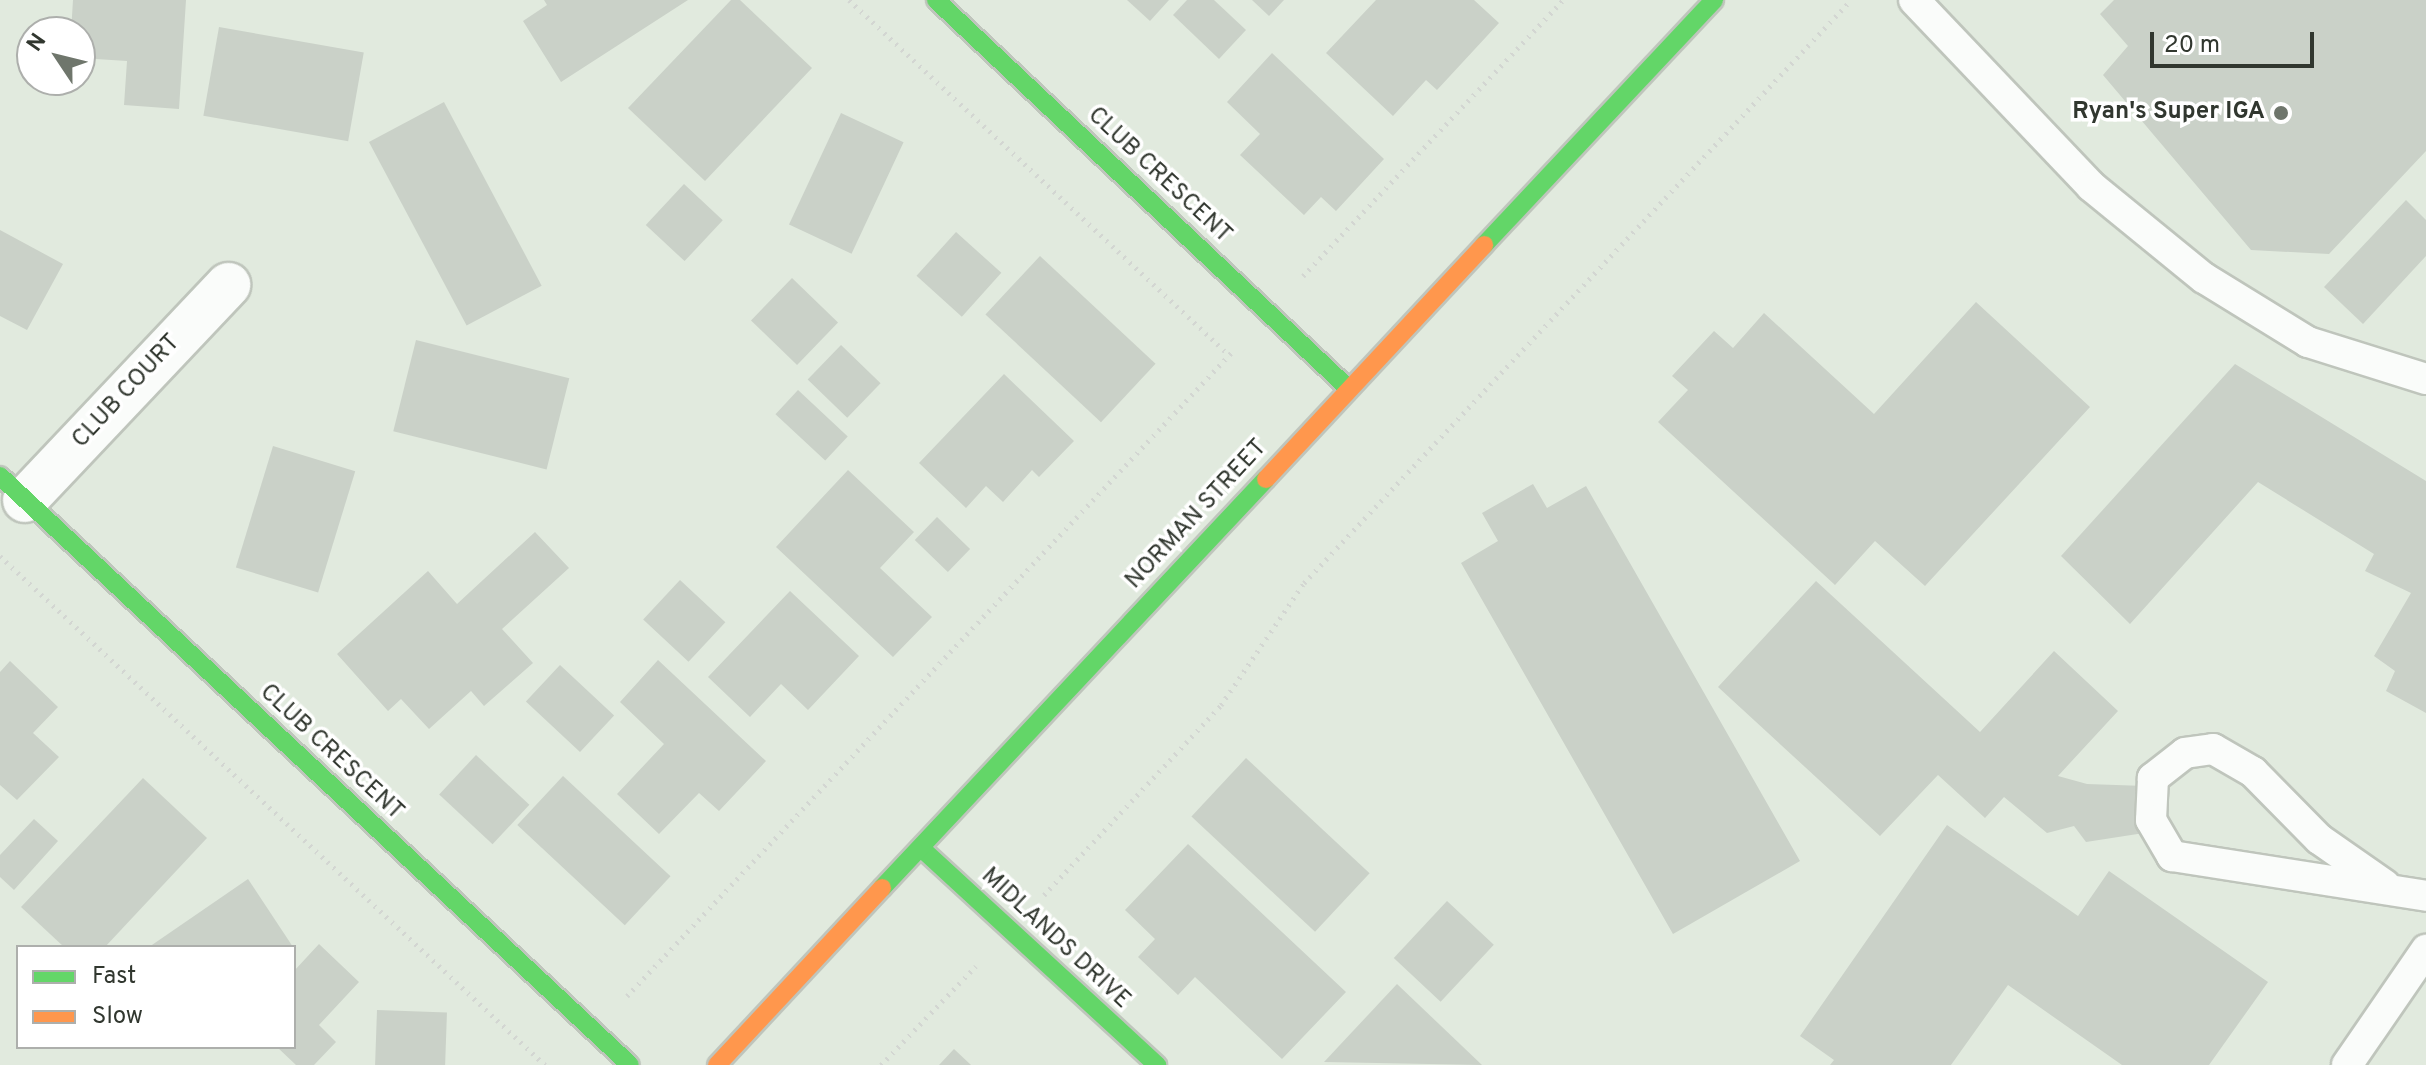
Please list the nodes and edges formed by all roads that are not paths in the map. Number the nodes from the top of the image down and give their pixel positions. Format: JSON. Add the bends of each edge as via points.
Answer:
{"nodes":[{"id":1,"x":936,"y":0,"type":"edge"},
{"id":2,"x":1714,"y":0,"type":"edge"},
{"id":3,"x":1914,"y":0,"type":"edge"},
{"id":4,"x":228,"y":285,"type":"dead end"},
{"id":5,"x":2426,"y":379,"type":"edge"},
{"id":6,"x":1348,"y":388,"type":"junction"},
{"id":7,"x":13,"y":488,"type":"edge"},
{"id":8,"x":921,"y":848,"type":"junction"},
{"id":9,"x":2385,"y":885,"type":"junction"},
{"id":10,"x":2426,"y":896,"type":"edge"},
{"id":11,"x":2426,"y":950,"type":"edge"},
{"id":12,"x":630,"y":1065,"type":"edge"},
{"id":13,"x":717,"y":1065,"type":"edge"},
{"id":14,"x":1157,"y":1065,"type":"edge"},
{"id":15,"x":2347,"y":1065,"type":"edge"}],
"edges":[{"from":1,"to":6,"type":"street","name":"CLUB CRESCENT"},
{"from":2,"to":6,"type":"street","name":"NORMAN STREET"},
{"from":3,"to":5,"type":"lane","via":[[2091,186],[2204,278],[2308,342]]},
{"from":4,"to":7,"type":"street","name":"CLUB COURT"},
{"from":6,"to":8,"type":"street","name":"NORMAN STREET"},
{"from":7,"to":12,"type":"street","name":"CLUB CRESCENT"},
{"from":8,"to":13,"type":"street","name":"NORMAN STREET"},
{"from":8,"to":14,"type":"street","name":"MIDLANDS DRIVE"},
{"from":9,"to":9,"type":"lane","via":[[2226,869],[2172,856],[2151,820],[2153,778],[2185,753],[2213,749],[2253,772],[2319,839]]},
{"from":9,"to":10,"type":"lane"},
{"from":11,"to":15,"type":"lane"}]}
